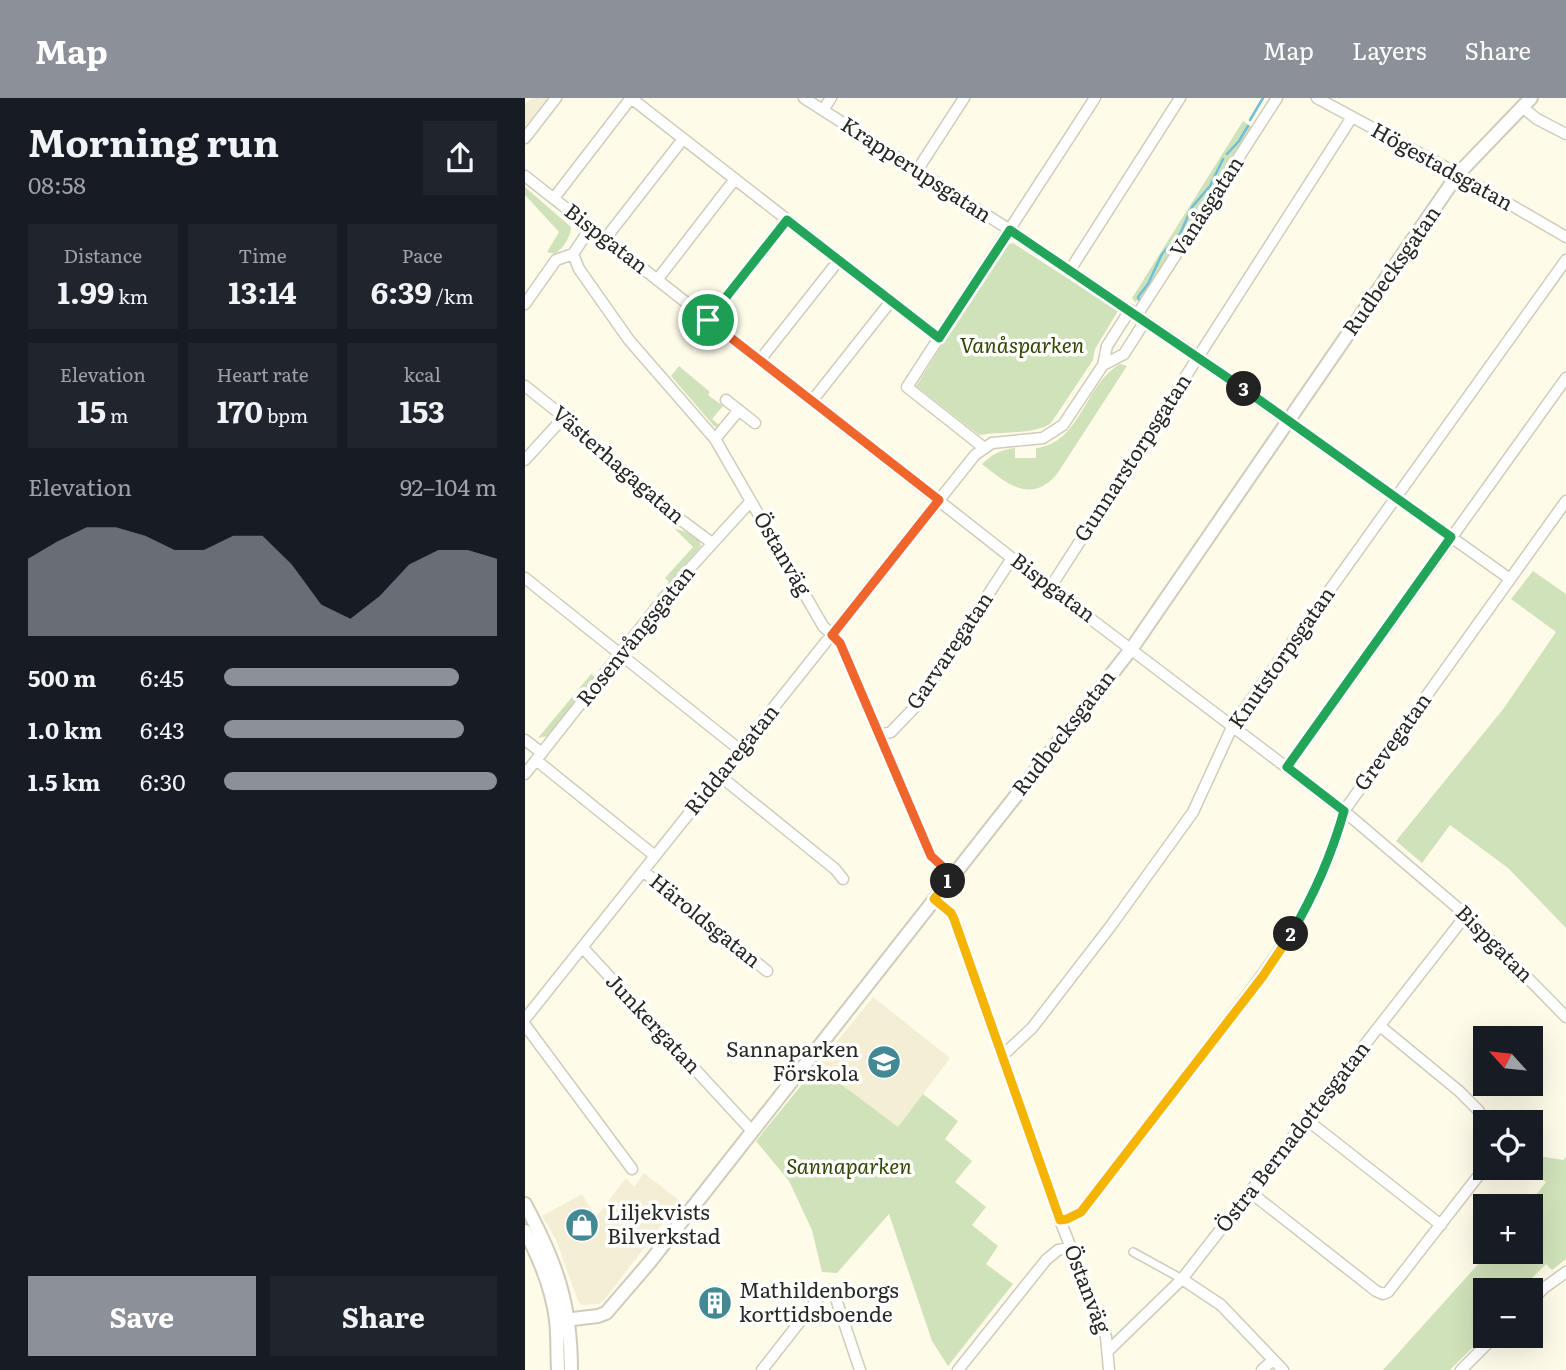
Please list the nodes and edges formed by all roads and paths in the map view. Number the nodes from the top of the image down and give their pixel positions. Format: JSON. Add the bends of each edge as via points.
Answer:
{"nodes":[{"id":1,"x":556,"y":98,"type":"edge"},
{"id":2,"x":631,"y":98,"type":"edge"},
{"id":3,"x":804,"y":98,"type":"edge"},
{"id":4,"x":831,"y":98,"type":"edge"},
{"id":5,"x":964,"y":98,"type":"edge"},
{"id":6,"x":1095,"y":98,"type":"edge"},
{"id":7,"x":1180,"y":98,"type":"edge"},
{"id":8,"x":1277,"y":98,"type":"edge"},
{"id":9,"x":1317,"y":98,"type":"edge"},
{"id":10,"x":1527,"y":103,"type":"edge"},
{"id":11,"x":823,"y":110,"type":"junction"},
{"id":12,"x":1352,"y":117,"type":"junction"},
{"id":13,"x":1566,"y":134,"type":"edge"},
{"id":14,"x":525,"y":138,"type":"edge"},
{"id":15,"x":683,"y":139,"type":"junction"},
{"id":16,"x":916,"y":172,"type":"junction"},
{"id":17,"x":1458,"y":174,"type":"junction"},
{"id":18,"x":525,"y":176,"type":"edge"},
{"id":19,"x":735,"y":179,"type":"junction"},
{"id":20,"x":554,"y":198,"type":"junction"},
{"id":21,"x":787,"y":220,"type":"junction"},
{"id":22,"x":591,"y":227,"type":"junction"},
{"id":23,"x":1010,"y":230,"type":"junction"},
{"id":24,"x":1566,"y":237,"type":"edge"},
{"id":25,"x":605,"y":239,"type":"junction"},
{"id":26,"x":573,"y":254,"type":"junction"},
{"id":27,"x":839,"y":260,"type":"junction"},
{"id":28,"x":1566,"y":260,"type":"edge"},
{"id":29,"x":1070,"y":270,"type":"junction"},
{"id":30,"x":657,"y":280,"type":"junction"},
{"id":31,"x":891,"y":301,"type":"junction"},
{"id":32,"x":525,"y":304,"type":"edge"},
{"id":33,"x":1137,"y":316,"type":"junction"},
{"id":34,"x":708,"y":320,"type":"junction"},
{"id":35,"x":939,"y":338,"type":"junction"},
{"id":36,"x":1198,"y":357,"type":"junction"},
{"id":37,"x":760,"y":360,"type":"junction"},
{"id":38,"x":1103,"y":365,"type":"junction"},
{"id":39,"x":1566,"y":378,"type":"edge"},
{"id":40,"x":525,"y":386,"type":"edge"},
{"id":41,"x":726,"y":400,"type":"dead end"},
{"id":42,"x":812,"y":401,"type":"junction"},
{"id":43,"x":739,"y":410,"type":"junction"},
{"id":44,"x":564,"y":417,"type":"junction"},
{"id":45,"x":1289,"y":421,"type":"junction"},
{"id":46,"x":755,"y":423,"type":"dead end"},
{"id":47,"x":715,"y":439,"type":"junction"},
{"id":48,"x":983,"y":447,"type":"junction"},
{"id":49,"x":525,"y":460,"type":"edge"},
{"id":50,"x":1395,"y":496,"type":"junction"},
{"id":51,"x":939,"y":500,"type":"junction"},
{"id":52,"x":751,"y":501,"type":"junction"},
{"id":53,"x":1566,"y":501,"type":"edge"},
{"id":54,"x":1451,"y":537,"type":"junction"},
{"id":55,"x":712,"y":543,"type":"junction"},
{"id":56,"x":1013,"y":558,"type":"junction"},
{"id":57,"x":525,"y":578,"type":"edge"},
{"id":58,"x":1510,"y":579,"type":"junction"},
{"id":59,"x":1050,"y":587,"type":"junction"},
{"id":60,"x":832,"y":635,"type":"junction"},
{"id":61,"x":1132,"y":648,"type":"junction"},
{"id":62,"x":621,"y":654,"type":"junction"},
{"id":63,"x":1233,"y":725,"type":"junction"},
{"id":64,"x":879,"y":736,"type":"junction"},
{"id":65,"x":525,"y":740,"type":"edge"},
{"id":66,"x":740,"y":750,"type":"junction"},
{"id":67,"x":539,"y":756,"type":"junction"},
{"id":68,"x":1287,"y":767,"type":"junction"},
{"id":69,"x":525,"y":774,"type":"edge"},
{"id":70,"x":720,"y":776,"type":"junction"},
{"id":71,"x":1344,"y":811,"type":"junction"},
{"id":72,"x":655,"y":856,"type":"junction"},
{"id":73,"x":643,"y":872,"type":"junction"},
{"id":74,"x":952,"y":875,"type":"junction"},
{"id":75,"x":843,"y":879,"type":"dead end"},
{"id":76,"x":934,"y":899,"type":"junction"},
{"id":77,"x":1466,"y":915,"type":"junction"},
{"id":78,"x":583,"y":948,"type":"junction"},
{"id":79,"x":767,"y":971,"type":"dead end"},
{"id":80,"x":1566,"y":1017,"type":"edge"},
{"id":81,"x":525,"y":1019,"type":"edge"},
{"id":82,"x":525,"y":1025,"type":"edge"},
{"id":83,"x":1380,"y":1026,"type":"junction"},
{"id":84,"x":1002,"y":1056,"type":"junction"},
{"id":85,"x":1478,"y":1110,"type":"edge"},
{"id":86,"x":1307,"y":1120,"type":"junction"},
{"id":87,"x":752,"y":1131,"type":"junction"},
{"id":88,"x":632,"y":1169,"type":"dead end"},
{"id":89,"x":1475,"y":1180,"type":"edge"},
{"id":90,"x":1250,"y":1192,"type":"junction"},
{"id":91,"x":525,"y":1204,"type":"edge"},
{"id":92,"x":1060,"y":1220,"type":"junction"},
{"id":93,"x":1441,"y":1225,"type":"junction"},
{"id":94,"x":525,"y":1231,"type":"edge"},
{"id":95,"x":1071,"y":1247,"type":"junction"},
{"id":96,"x":1133,"y":1252,"type":"dead end"},
{"id":97,"x":1566,"y":1272,"type":"edge"},
{"id":98,"x":1182,"y":1279,"type":"junction"},
{"id":99,"x":1543,"y":1288,"type":"edge"},
{"id":100,"x":562,"y":1320,"type":"junction"},
{"id":101,"x":1483,"y":1348,"type":"edge"},
{"id":102,"x":1109,"y":1350,"type":"junction"},
{"id":103,"x":1273,"y":1360,"type":"junction"},
{"id":104,"x":558,"y":1370,"type":"edge"},
{"id":105,"x":571,"y":1370,"type":"edge"},
{"id":106,"x":762,"y":1370,"type":"edge"},
{"id":107,"x":860,"y":1370,"type":"edge"},
{"id":108,"x":958,"y":1370,"type":"edge"},
{"id":109,"x":1108,"y":1370,"type":"edge"},
{"id":110,"x":1262,"y":1370,"type":"edge"},
{"id":111,"x":1283,"y":1370,"type":"edge"},
{"id":112,"x":1461,"y":1370,"type":"edge"}],
"edges":[{"from":1,"to":14,"type":"street"},
{"from":2,"to":15,"type":"street"},
{"from":2,"to":20,"type":"street"},
{"from":3,"to":11,"type":"street","name":"Krapperupsgatan"},
{"from":4,"to":11,"type":"street"},
{"from":5,"to":16,"type":"street"},
{"from":6,"to":23,"type":"street"},
{"from":7,"to":29,"type":"street"},
{"from":8,"to":33,"type":"street","name":"Vanåsgatan"},
{"from":9,"to":12,"type":"street","name":"Högestadsgatan"},
{"from":10,"to":13,"type":"street","via":[[1537,118]]},
{"from":10,"to":17,"type":"street","name":"Rudbecksgatan"},
{"from":11,"to":16,"type":"street","name":"Krapperupsgatan"},
{"from":12,"to":17,"type":"street","name":"Högestadsgatan"},
{"from":12,"to":36,"type":"street","name":"Gunnarstorpsgatan"},
{"from":15,"to":19,"type":"street"},
{"from":15,"to":25,"type":"street"},
{"from":16,"to":23,"type":"street","name":"Krapperupsgatan"},
{"from":17,"to":24,"type":"street","name":"Högestadsgatan"},
{"from":17,"to":45,"type":"street","name":"Rudbecksgatan"},
{"from":18,"to":20,"type":"street","name":"Bispgatan"},
{"from":19,"to":21,"type":"street"},
{"from":19,"to":30,"type":"street"},
{"from":20,"to":22,"type":"street","name":"Bispgatan"},
{"from":21,"to":27,"type":"street"},
{"from":21,"to":34,"type":"street"},
{"from":22,"to":25,"type":"street","name":"Bispgatan"},
{"from":22,"to":26,"type":"street"},
{"from":23,"to":29,"type":"street","name":"Krapperupsgatan"},
{"from":23,"to":35,"type":"street"},
{"from":25,"to":30,"type":"street","name":"Bispgatan"},
{"from":26,"to":32,"type":"street","via":[[556,260]]},
{"from":26,"to":47,"type":"street","name":"Östanväg","via":[[629,340]]},
{"from":27,"to":31,"type":"street"},
{"from":27,"to":37,"type":"street"},
{"from":28,"to":50,"type":"street","name":"Knutstorpsgatan"},
{"from":29,"to":33,"type":"street","name":"Krapperupsgatan"},
{"from":30,"to":34,"type":"street","name":"Bispgatan"},
{"from":31,"to":35,"type":"street"},
{"from":31,"to":42,"type":"street"},
{"from":33,"to":36,"type":"street","name":"Krapperupsgatan"},
{"from":33,"to":38,"type":"street","via":[[1107,346]]},
{"from":33,"to":38,"type":"street","via":[[1123,354]]},
{"from":34,"to":37,"type":"street","name":"Bispgatan"},
{"from":35,"to":48,"type":"street","via":[[907,387]]},
{"from":36,"to":45,"type":"street","name":"Krapperupsgatan"},
{"from":36,"to":59,"type":"street","name":"Gunnarstorpsgatan"},
{"from":37,"to":42,"type":"street","name":"Bispgatan"},
{"from":38,"to":48,"type":"street","via":[[1054,433]]},
{"from":39,"to":54,"type":"street"},
{"from":40,"to":44,"type":"street","name":"Västerhagagatan"},
{"from":41,"to":43,"type":"street"},
{"from":42,"to":51,"type":"street","name":"Bispgatan"},
{"from":43,"to":46,"type":"street"},
{"from":43,"to":47,"type":"street"},
{"from":44,"to":49,"type":"street"},
{"from":44,"to":55,"type":"street","name":"Västerhagagatan","via":[[653,499]]},
{"from":45,"to":50,"type":"street","name":"Krapperupsgatan"},
{"from":45,"to":61,"type":"street","name":"Rudbecksgatan"},
{"from":47,"to":52,"type":"street","name":"Östanväg"},
{"from":48,"to":51,"type":"street"},
{"from":50,"to":54,"type":"street","name":"Krapperupsgatan"},
{"from":50,"to":63,"type":"street","name":"Knutstorpsgatan"},
{"from":51,"to":56,"type":"street","name":"Bispgatan"},
{"from":51,"to":60,"type":"street","name":"Riddaregatan"},
{"from":52,"to":55,"type":"street","name":"Rosenvångsgatan"},
{"from":52,"to":60,"type":"street","name":"Östanväg"},
{"from":53,"to":58,"type":"street","name":"Grevegatan"},
{"from":54,"to":58,"type":"street","name":"Krapperupsgatan"},
{"from":54,"to":68,"type":"street"},
{"from":55,"to":62,"type":"street","name":"Rosenvångsgatan"},
{"from":56,"to":59,"type":"street","name":"Bispgatan"},
{"from":56,"to":64,"type":"street","name":"Garvaregatan","via":[[915,707],[891,732]]},
{"from":57,"to":62,"type":"street"},
{"from":58,"to":71,"type":"street","name":"Grevegatan"},
{"from":59,"to":61,"type":"street","name":"Bispgatan"},
{"from":60,"to":64,"type":"street","name":"Östanväg","via":[[840,643]]},
{"from":60,"to":66,"type":"street","name":"Riddaregatan"},
{"from":61,"to":63,"type":"street","name":"Bispgatan"},
{"from":61,"to":74,"type":"street","name":"Rudbecksgatan"},
{"from":62,"to":66,"type":"street"},
{"from":62,"to":67,"type":"street","name":"Rosenvångsgatan"},
{"from":63,"to":68,"type":"street","name":"Bispgatan"},
{"from":63,"to":84,"type":"street","name":"Knutstorpsgatan","via":[[1193,812],[1047,1008]]},
{"from":64,"to":74,"type":"street","name":"Östanväg","via":[[931,856]]},
{"from":65,"to":67,"type":"street"},
{"from":66,"to":70,"type":"street","name":"Riddaregatan"},
{"from":67,"to":69,"type":"street","name":"Rosenvångsgatan"},
{"from":67,"to":72,"type":"street"},
{"from":68,"to":71,"type":"street","name":"Bispgatan"},
{"from":70,"to":72,"type":"street","name":"Riddaregatan"},
{"from":70,"to":75,"type":"street"},
{"from":71,"to":77,"type":"street","name":"Bispgatan"},
{"from":71,"to":92,"type":"street","name":"Grevegatan","via":[[1318,885],[1282,950],[1081,1212]]},
{"from":72,"to":73,"type":"street","name":"Riddaregatan"},
{"from":73,"to":78,"type":"street","name":"Riddaregatan"},
{"from":73,"to":79,"type":"street","name":"Häroldsgatan"},
{"from":74,"to":76,"type":"street","name":"Rudbecksgatan"},
{"from":76,"to":84,"type":"street","name":"Östanväg","via":[[954,919]]},
{"from":76,"to":87,"type":"street","name":"Rudbecksgatan"},
{"from":77,"to":80,"type":"street","name":"Bispgatan"},
{"from":77,"to":83,"type":"street","name":"Östra Bernadottesgatan"},
{"from":78,"to":81,"type":"street","name":"Riddaregatan"},
{"from":78,"to":87,"type":"street","name":"Junkergatan"},
{"from":82,"to":88,"type":"street"},
{"from":83,"to":85,"type":"street"},
{"from":83,"to":86,"type":"street","name":"Östra Bernadottesgatan"},
{"from":84,"to":92,"type":"street","name":"Östanväg"},
{"from":86,"to":90,"type":"street","name":"Östra Bernadottesgatan"},
{"from":86,"to":93,"type":"street"},
{"from":87,"to":100,"type":"street","name":"Rudbecksgatan","via":[[611,1309],[598,1317]]},
{"from":89,"to":93,"type":"street"},
{"from":90,"to":93,"type":"street","via":[[1383,1294]]},
{"from":90,"to":98,"type":"street","name":"Östra Bernadottesgatan"},
{"from":91,"to":100,"type":"street","via":[[563,1288]]},
{"from":92,"to":95,"type":"street","name":"Östanväg"},
{"from":94,"to":100,"type":"street"},
{"from":95,"to":102,"type":"street","name":"Östanväg"},
{"from":95,"to":108,"type":"street","via":[[1046,1260]]},
{"from":96,"to":98,"type":"street"},
{"from":97,"to":99,"type":"street"},
{"from":98,"to":102,"type":"street","name":"Östra Bernadottesgatan"},
{"from":98,"to":103,"type":"street","via":[[1221,1305]]},
{"from":100,"to":104,"type":"street"},
{"from":100,"to":105,"type":"street"},
{"from":101,"to":112,"type":"street"},
{"from":102,"to":109,"type":"street","name":"Östanväg"},
{"from":103,"to":110,"type":"street"},
{"from":103,"to":111,"type":"street"},
{"from":106,"to":107,"type":"street","via":[[829,1290]]}]}
